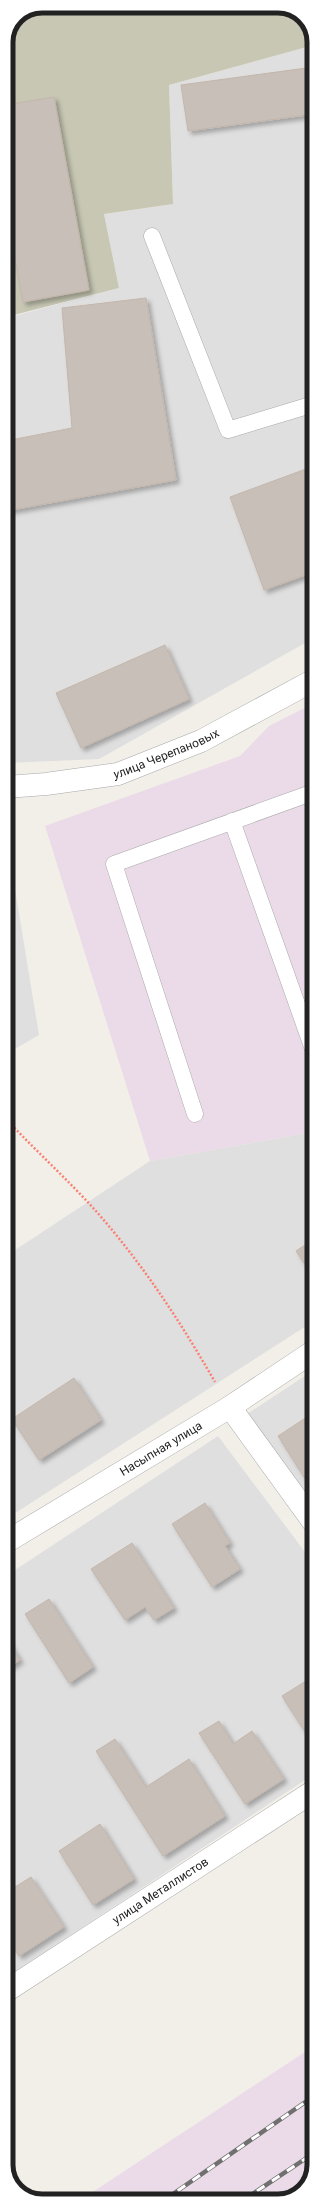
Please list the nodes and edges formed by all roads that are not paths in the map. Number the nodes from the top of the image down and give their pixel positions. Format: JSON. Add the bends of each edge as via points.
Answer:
{"nodes":[{"id":1,"x":152,"y":236,"type":"dead end"},
{"id":2,"x":307,"y":406,"type":"edge"},
{"id":3,"x":307,"y":688,"type":"edge"},
{"id":4,"x":13,"y":786,"type":"edge"},
{"id":5,"x":307,"y":794,"type":"edge"},
{"id":6,"x":232,"y":821,"type":"junction"},
{"id":7,"x":307,"y":1032,"type":"edge"},
{"id":8,"x":195,"y":1114,"type":"dead end"},
{"id":9,"x":307,"y":1356,"type":"edge"},
{"id":10,"x":230,"y":1407,"type":"junction"},
{"id":11,"x":307,"y":1513,"type":"edge"},
{"id":12,"x":13,"y":1538,"type":"edge"},
{"id":13,"x":307,"y":1796,"type":"edge"},
{"id":14,"x":13,"y":1986,"type":"edge"}],
"edges":[{"from":1,"to":2,"type":"lane","via":[[228,430]]},
{"from":3,"to":4,"type":"street","name":"улица Черепановых","via":[[201,741],[118,774]]},
{"from":5,"to":6,"type":"lane"},
{"from":6,"to":7,"type":"lane"},
{"from":6,"to":8,"type":"lane","via":[[114,864]]},
{"from":9,"to":10,"type":"street","name":"Насыпная улица"},
{"from":10,"to":11,"type":"street"},
{"from":10,"to":12,"type":"street","name":"Насыпная улица"},
{"from":13,"to":14,"type":"street","name":"улица Металлистов"}]}
